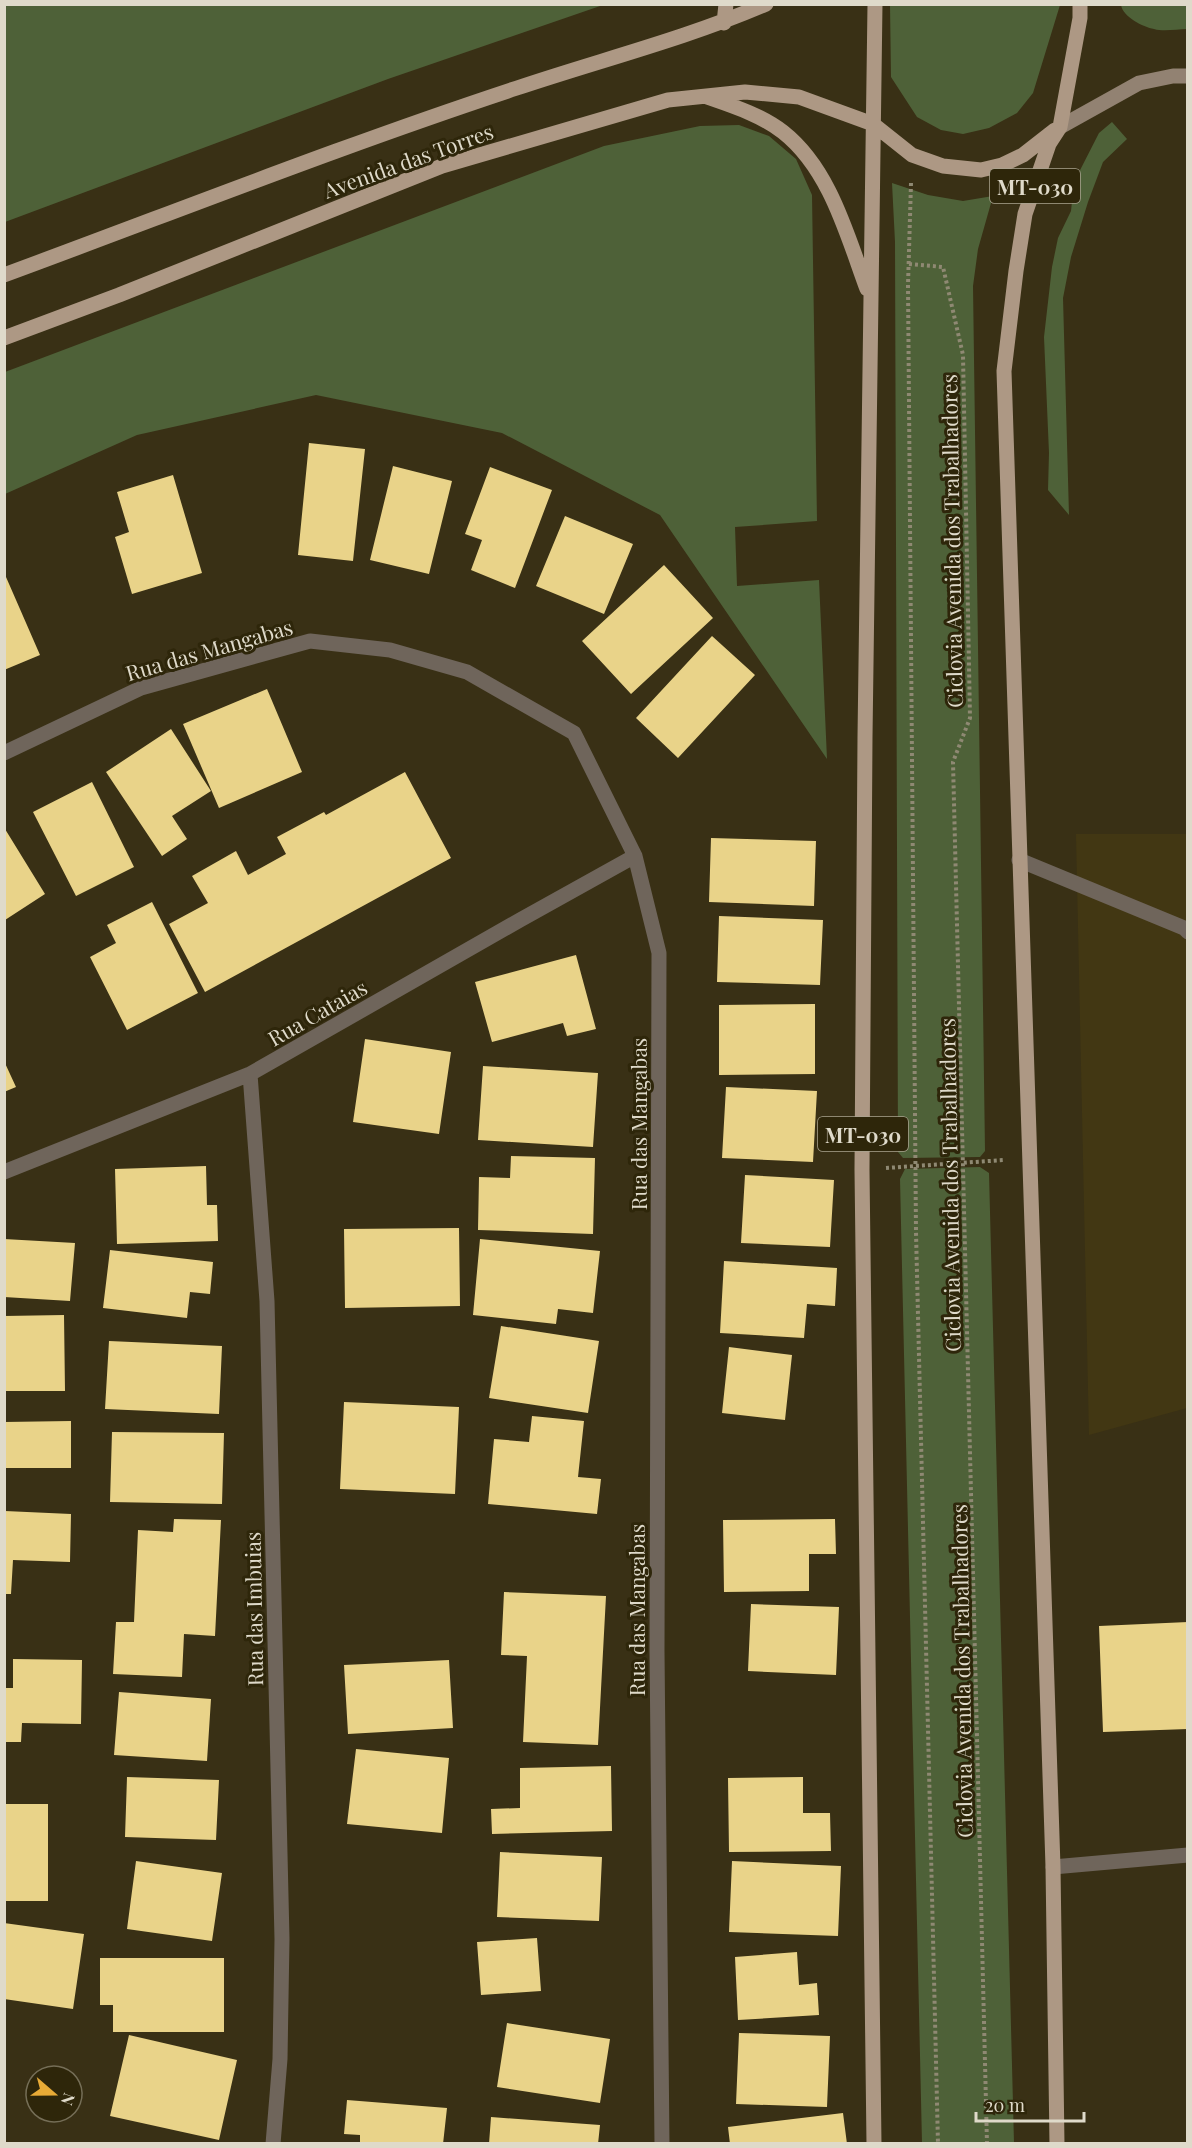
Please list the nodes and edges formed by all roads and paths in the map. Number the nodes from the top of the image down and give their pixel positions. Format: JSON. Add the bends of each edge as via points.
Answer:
{"nodes":[{"id":1,"x":726,"y":4,"type":"edge"},
{"id":2,"x":766,"y":4,"type":"edge"},
{"id":3,"x":874,"y":4,"type":"edge"},
{"id":4,"x":1080,"y":4,"type":"edge"},
{"id":5,"x":724,"y":23,"type":"junction"},
{"id":6,"x":1188,"y":76,"type":"edge"},
{"id":7,"x":705,"y":96,"type":"junction"},
{"id":8,"x":873,"y":124,"type":"junction"},
{"id":9,"x":1060,"y":127,"type":"junction"},
{"id":10,"x":912,"y":155,"type":"junction"},
{"id":11,"x":909,"y":264,"type":"junction"},
{"id":12,"x":4,"y":275,"type":"edge"},
{"id":13,"x":870,"y":297,"type":"junction"},
{"id":14,"x":4,"y":338,"type":"edge"},
{"id":15,"x":4,"y":753,"type":"edge"},
{"id":16,"x":635,"y":856,"type":"junction"},
{"id":17,"x":1019,"y":860,"type":"junction"},
{"id":18,"x":1188,"y":932,"type":"edge"},
{"id":19,"x":250,"y":1074,"type":"junction"},
{"id":20,"x":1029,"y":1158,"type":"junction"},
{"id":21,"x":963,"y":1162,"type":"junction"},
{"id":22,"x":915,"y":1166,"type":"junction"},
{"id":23,"x":862,"y":1170,"type":"junction"},
{"id":24,"x":4,"y":1172,"type":"edge"},
{"id":25,"x":1188,"y":1855,"type":"edge"},
{"id":26,"x":1053,"y":1867,"type":"junction"},
{"id":27,"x":273,"y":2144,"type":"edge"},
{"id":28,"x":662,"y":2144,"type":"edge"},
{"id":29,"x":874,"y":2144,"type":"edge"},
{"id":30,"x":938,"y":2144,"type":"edge"},
{"id":31,"x":987,"y":2144,"type":"edge"},
{"id":32,"x":1057,"y":2144,"type":"edge"}],
"edges":[{"from":1,"to":5,"type":"main road"},
{"from":2,"to":5,"type":"main road","name":"Avenida das Torres"},
{"from":3,"to":8,"type":"main road","number":"MT-030"},
{"from":4,"to":9,"type":"main road","number":"MT-030"},
{"from":5,"to":12,"type":"main road","name":"Avenida das Torres","via":[[518,87]]},
{"from":6,"to":9,"type":"street","via":[[1139,83]]},
{"from":7,"to":8,"type":"main road","name":"Avenida das Torres","via":[[745,92],[800,97]]},
{"from":7,"to":13,"type":"main road","via":[[750,112],[783,132],[812,163],[832,197]]},
{"from":7,"to":14,"type":"main road","name":"Avenida das Torres","via":[[668,100],[442,166]]},
{"from":8,"to":10,"type":"main road","name":"Avenida das Torres"},
{"from":8,"to":13,"type":"main road","number":"MT-030"},
{"from":9,"to":10,"type":"main road","name":"Avenida das Torres","via":[[1023,155],[981,170],[943,166]]},
{"from":9,"to":17,"type":"main road","number":"MT-030","via":[[1049,144],[1026,214],[1004,371]]},
{"from":10,"to":11,"type":"path","name":"Ciclovia Avenida dos Trabalhadores"},
{"from":11,"to":21,"type":"path","name":"Ciclovia Avenida dos Trabalhadores","via":[[944,267],[963,355],[970,718],[953,762]]},
{"from":11,"to":22,"type":"path","name":"Ciclovia Avenida dos Trabalhadores"},
{"from":13,"to":23,"type":"main road","number":"MT-030"},
{"from":15,"to":16,"type":"street","name":"Rua das Mangabas","via":[[141,688],[310,642],[390,650],[467,672],[574,733]]},
{"from":16,"to":19,"type":"street","name":"Rua Cataias"},
{"from":16,"to":28,"type":"street","name":"Rua das Mangabas","via":[[660,953],[657,1663]]},
{"from":17,"to":18,"type":"street"},
{"from":17,"to":20,"type":"main road","number":"MT-030"},
{"from":19,"to":24,"type":"street","name":"Rua Cataias"},
{"from":19,"to":27,"type":"street","name":"Rua das Imbuias","via":[[267,1301],[281,1915],[280,2059]]},
{"from":20,"to":21,"type":"path"},
{"from":20,"to":26,"type":"main road","number":"MT-030"},
{"from":21,"to":22,"type":"path"},
{"from":21,"to":31,"type":"path","name":"Ciclovia Avenida dos Trabalhadores"},
{"from":22,"to":23,"type":"path"},
{"from":22,"to":30,"type":"path","name":"Ciclovia Avenida dos Trabalhadores"},
{"from":23,"to":29,"type":"main road","number":"MT-030"},
{"from":25,"to":26,"type":"street"},
{"from":26,"to":32,"type":"main road","number":"MT-030"}]}
